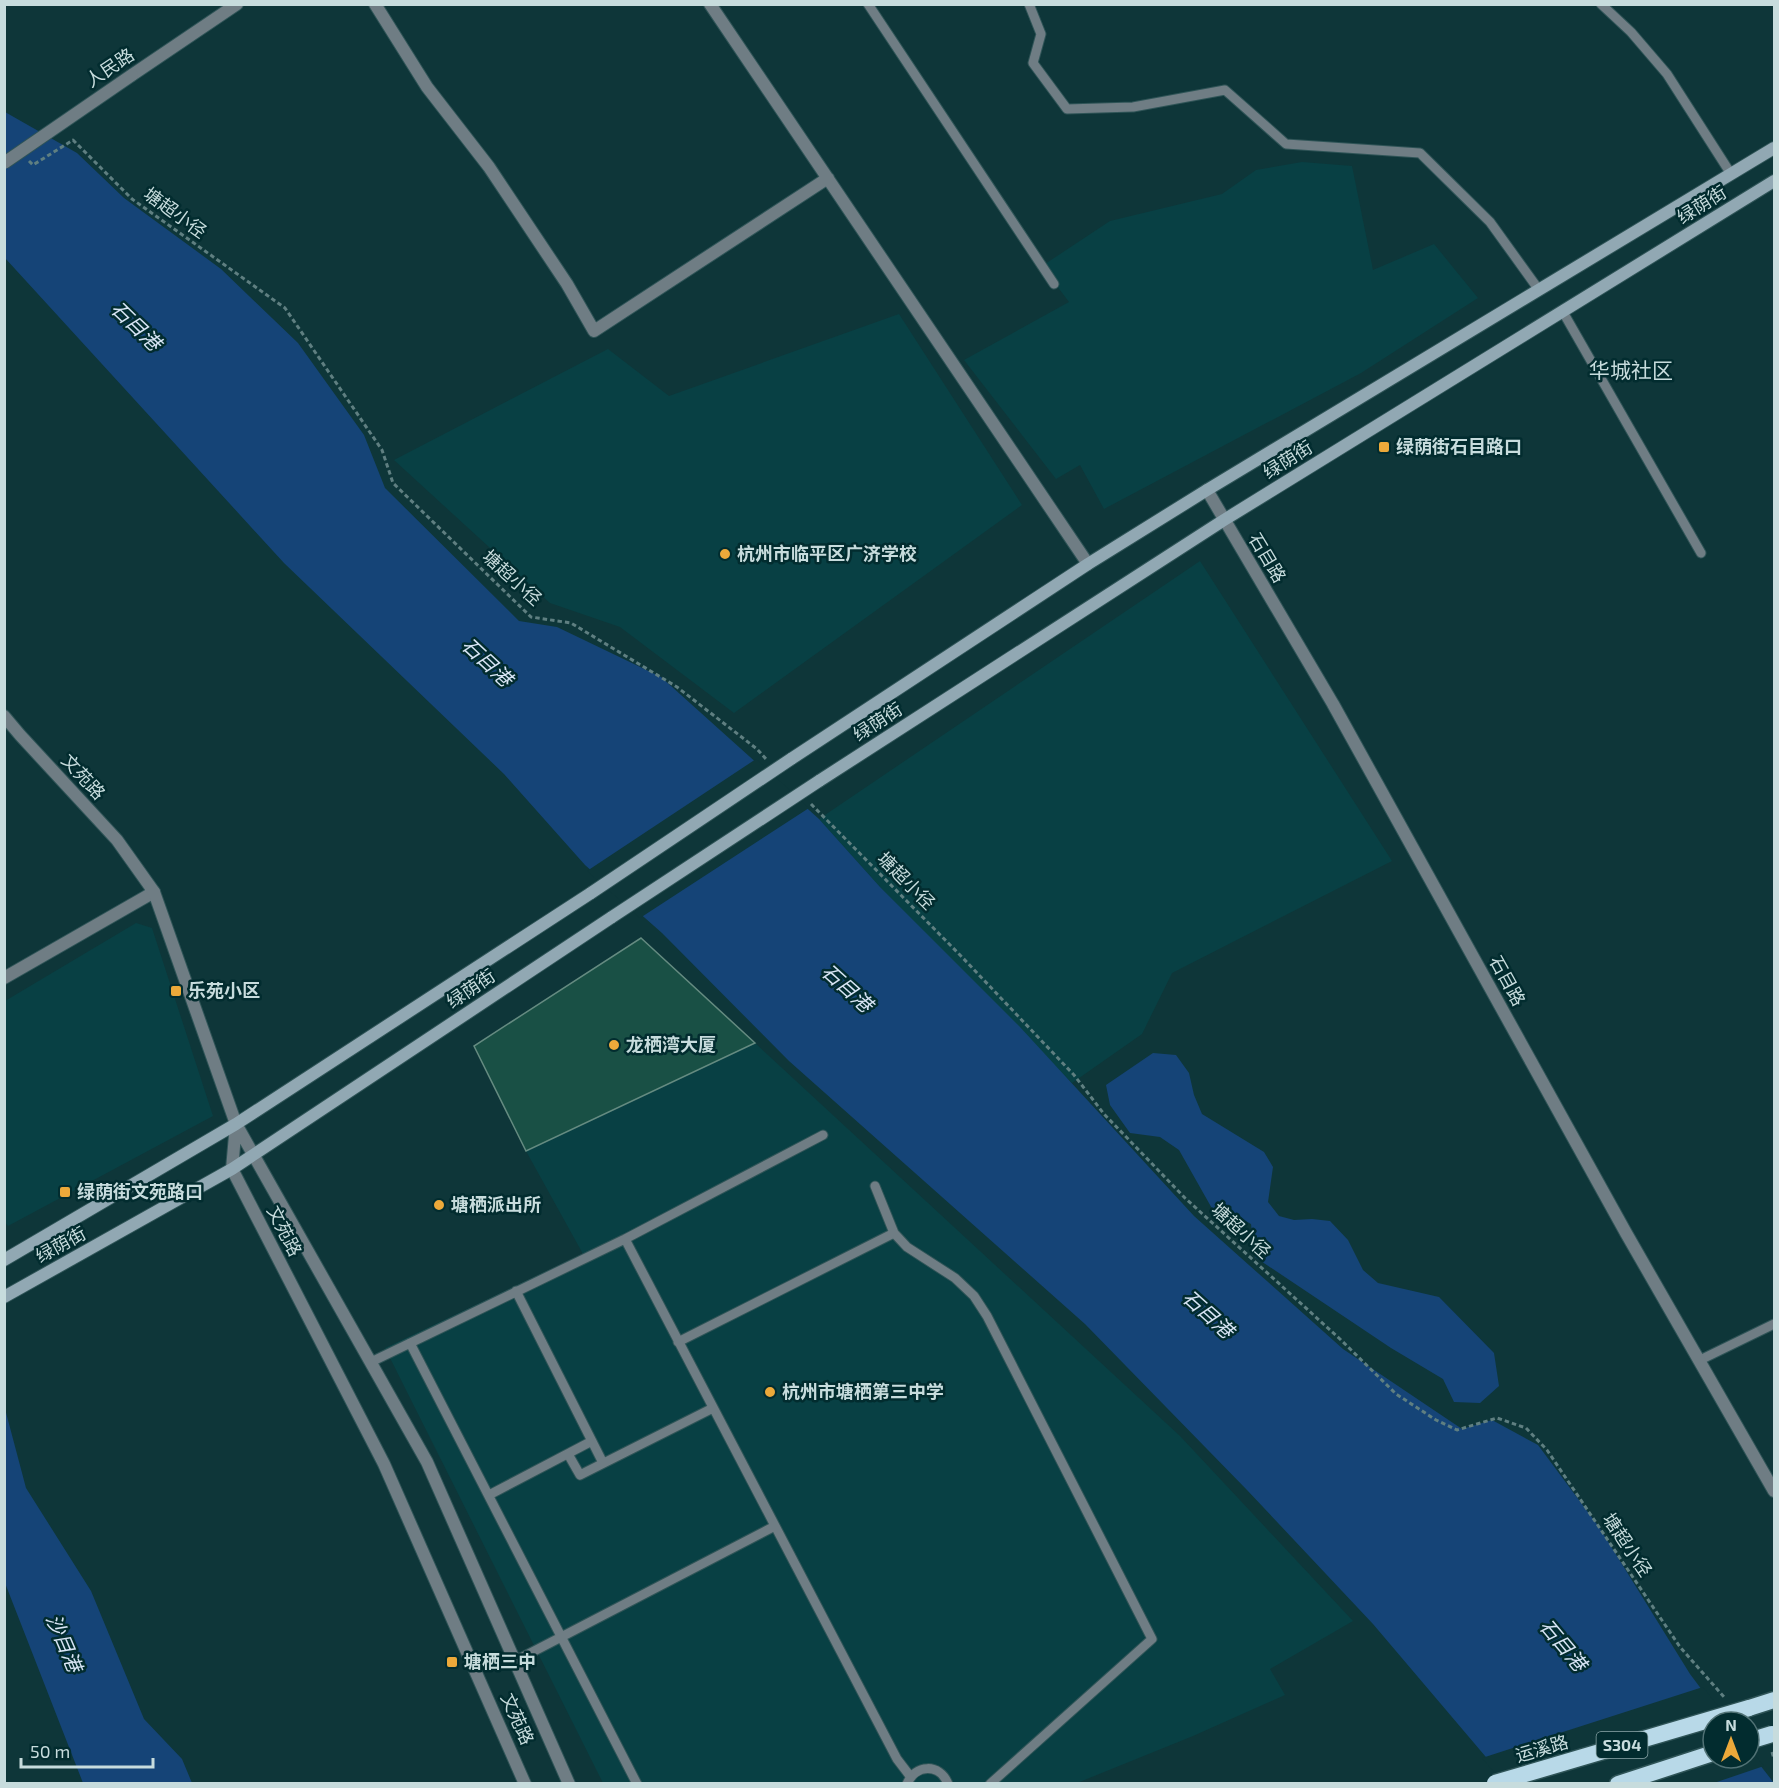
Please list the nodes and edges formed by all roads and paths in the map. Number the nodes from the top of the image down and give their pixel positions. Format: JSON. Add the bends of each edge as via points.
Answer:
{"nodes":[{"id":1,"x":237,"y":4,"type":"edge"},
{"id":2,"x":375,"y":4,"type":"edge"},
{"id":3,"x":710,"y":4,"type":"edge"},
{"id":4,"x":868,"y":4,"type":"edge"},
{"id":5,"x":1029,"y":4,"type":"edge"},
{"id":6,"x":1601,"y":4,"type":"edge"},
{"id":7,"x":1774,"y":148,"type":"edge"},
{"id":8,"x":26,"y":158,"type":"dead end"},
{"id":9,"x":4,"y":163,"type":"edge"},
{"id":10,"x":1731,"y":174,"type":"junction"},
{"id":11,"x":828,"y":178,"type":"junction"},
{"id":12,"x":1774,"y":181,"type":"edge"},
{"id":13,"x":1054,"y":284,"type":"dead end"},
{"id":14,"x":1539,"y":290,"type":"junction"},
{"id":15,"x":1563,"y":312,"type":"junction"},
{"id":16,"x":1207,"y":490,"type":"junction"},
{"id":17,"x":1224,"y":520,"type":"junction"},
{"id":18,"x":1701,"y":553,"type":"dead end"},
{"id":19,"x":1088,"y":564,"type":"junction"},
{"id":20,"x":4,"y":716,"type":"edge"},
{"id":21,"x":772,"y":765,"type":"dead end"},
{"id":22,"x":804,"y":797,"type":"dead end"},
{"id":23,"x":154,"y":892,"type":"junction"},
{"id":24,"x":4,"y":978,"type":"edge"},
{"id":25,"x":236,"y":1124,"type":"junction"},
{"id":26,"x":823,"y":1135,"type":"dead end"},
{"id":27,"x":254,"y":1155,"type":"junction"},
{"id":28,"x":232,"y":1169,"type":"junction"},
{"id":29,"x":875,"y":1186,"type":"dead end"},
{"id":30,"x":894,"y":1233,"type":"junction"},
{"id":31,"x":625,"y":1239,"type":"junction"},
{"id":32,"x":6,"y":1256,"type":"edge"},
{"id":33,"x":516,"y":1291,"type":"junction"},
{"id":34,"x":4,"y":1297,"type":"edge"},
{"id":35,"x":1774,"y":1324,"type":"edge"},
{"id":36,"x":678,"y":1342,"type":"junction"},
{"id":37,"x":410,"y":1343,"type":"junction"},
{"id":38,"x":1700,"y":1360,"type":"junction"},
{"id":39,"x":371,"y":1362,"type":"junction"},
{"id":40,"x":713,"y":1408,"type":"junction"},
{"id":41,"x":592,"y":1441,"type":"junction"},
{"id":42,"x":568,"y":1454,"type":"junction"},
{"id":43,"x":603,"y":1463,"type":"junction"},
{"id":44,"x":1774,"y":1491,"type":"edge"},
{"id":45,"x":489,"y":1495,"type":"junction"},
{"id":46,"x":775,"y":1526,"type":"junction"},
{"id":47,"x":562,"y":1637,"type":"junction"},
{"id":48,"x":515,"y":1661,"type":"junction"},
{"id":49,"x":1724,"y":1697,"type":"dead end"},
{"id":50,"x":1774,"y":1700,"type":"edge"},
{"id":51,"x":1701,"y":1757,"type":"edge"},
{"id":52,"x":909,"y":1780,"type":"edge"},
{"id":53,"x":1494,"y":1783,"type":"edge"},
{"id":54,"x":525,"y":1784,"type":"edge"},
{"id":55,"x":569,"y":1784,"type":"edge"},
{"id":56,"x":637,"y":1784,"type":"edge"},
{"id":57,"x":948,"y":1784,"type":"edge"},
{"id":58,"x":990,"y":1784,"type":"edge"},
{"id":59,"x":1618,"y":1784,"type":"edge"}],
"edges":[{"from":1,"to":9,"type":"street","name":"人民路","bridge":true},
{"from":2,"to":11,"type":"street","via":[[427,87],[502,187],[567,284],[594,331]]},
{"from":3,"to":11,"type":"street"},
{"from":4,"to":13,"type":"lane"},
{"from":5,"to":14,"type":"lane","via":[[1041,34],[1033,63],[1067,109],[1133,107],[1225,90],[1286,144],[1420,153],[1490,222]]},
{"from":6,"to":10,"type":"lane","via":[[1667,74]]},
{"from":7,"to":10,"type":"main road","name":"绿荫街"},
{"from":8,"to":21,"type":"path","name":"塘超小径","via":[[33,165],[73,140],[132,199],[285,308],[382,450],[393,483],[531,617],[571,623],[678,687]]},
{"from":10,"to":14,"type":"main road","name":"绿荫街"},
{"from":11,"to":19,"type":"street"},
{"from":12,"to":15,"type":"main road","name":"绿荫街"},
{"from":14,"to":16,"type":"main road","name":"绿荫街"},
{"from":15,"to":17,"type":"main road","name":"绿荫街"},
{"from":15,"to":18,"type":"lane"},
{"from":16,"to":17,"type":"street","name":"石目路"},
{"from":16,"to":19,"type":"main road","name":"绿荫街"},
{"from":17,"to":27,"type":"main road","name":"绿荫街","bridge":true,"via":[[819,781]]},
{"from":17,"to":38,"type":"street","name":"石目路","via":[[1333,704]]},
{"from":19,"to":25,"type":"main road","name":"绿荫街","bridge":true},
{"from":20,"to":23,"type":"street","name":"文苑路","via":[[117,840]]},
{"from":22,"to":49,"type":"path","name":"塘超小径","via":[[1050,1049],[1104,1114],[1185,1198],[1396,1394],[1457,1430],[1497,1418],[1526,1428],[1547,1450],[1680,1647]]},
{"from":23,"to":24,"type":"street"},
{"from":23,"to":25,"type":"street","name":"文苑路"},
{"from":25,"to":27,"type":"street"},
{"from":25,"to":28,"type":"street","name":"文苑路"},
{"from":25,"to":32,"type":"main road","name":"绿荫街"},
{"from":26,"to":31,"type":"lane"},
{"from":27,"to":28,"type":"main road","name":"绿荫街"},
{"from":27,"to":39,"type":"street"},
{"from":28,"to":34,"type":"main road","name":"绿荫街"},
{"from":28,"to":54,"type":"street","name":"文苑路","via":[[384,1464]]},
{"from":29,"to":30,"type":"lane"},
{"from":30,"to":36,"type":"lane"},
{"from":30,"to":58,"type":"lane","via":[[907,1247],[955,1278],[987,1316],[1152,1639]]},
{"from":31,"to":33,"type":"lane"},
{"from":31,"to":36,"type":"lane"},
{"from":33,"to":37,"type":"lane"},
{"from":33,"to":41,"type":"lane"},
{"from":35,"to":38,"type":"lane"},
{"from":36,"to":40,"type":"lane"},
{"from":37,"to":39,"type":"lane"},
{"from":37,"to":45,"type":"lane"},
{"from":38,"to":44,"type":"street","name":"石目路"},
{"from":39,"to":48,"type":"street","via":[[427,1462]]},
{"from":40,"to":43,"type":"lane"},
{"from":40,"to":46,"type":"lane"},
{"from":41,"to":42,"type":"lane"},
{"from":41,"to":43,"type":"lane"},
{"from":42,"to":43,"type":"lane","via":[[580,1475]]},
{"from":42,"to":45,"type":"lane"},
{"from":45,"to":47,"type":"lane"},
{"from":46,"to":47,"type":"lane"},
{"from":46,"to":52,"type":"lane"},
{"from":47,"to":48,"type":"lane"},
{"from":47,"to":56,"type":"lane"},
{"from":48,"to":55,"type":"street"},
{"from":50,"to":53,"type":"highway","name":"运溪路","number":"S304","bridge":true},
{"from":51,"to":59,"type":"highway","number":"S304"},
{"from":52,"to":57,"type":"lane","via":[[915,1771],[928,1768],[941,1772]]}]}
